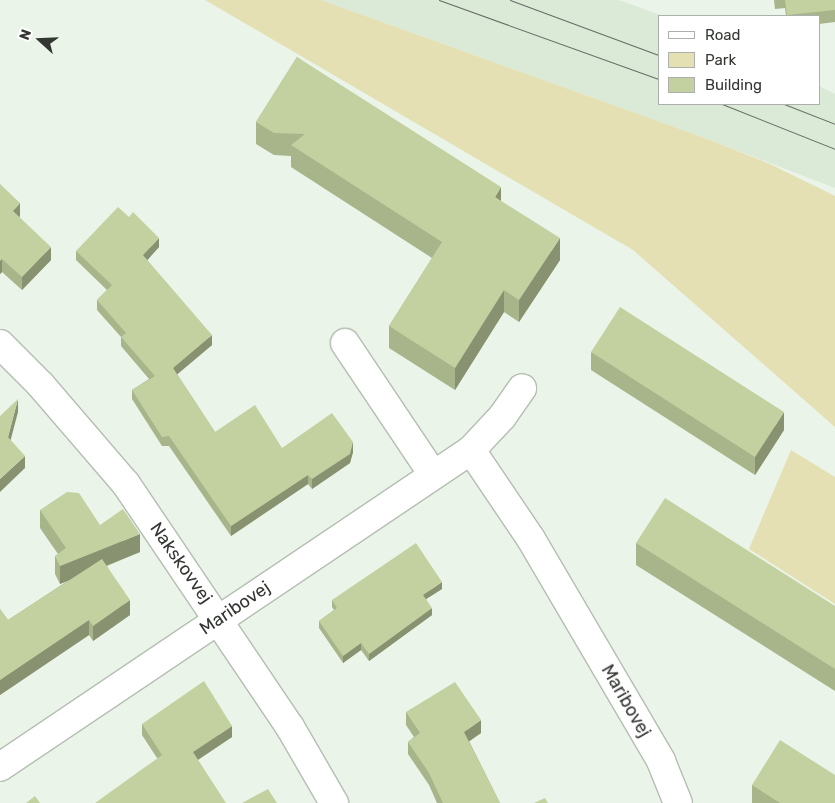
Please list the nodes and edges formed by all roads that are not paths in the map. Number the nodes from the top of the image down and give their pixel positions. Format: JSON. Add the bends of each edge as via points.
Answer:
{"nodes":[{"id":1,"x":345,"y":342,"type":"dead end"},
{"id":2,"x":0,"y":344,"type":"edge"},
{"id":3,"x":522,"y":388,"type":"dead end"},
{"id":4,"x":471,"y":450,"type":"junction"},
{"id":5,"x":432,"y":473,"type":"junction"},
{"id":6,"x":219,"y":620,"type":"junction"},
{"id":7,"x":0,"y":767,"type":"edge"},
{"id":8,"x":334,"y":803,"type":"edge"},
{"id":9,"x":678,"y":803,"type":"edge"}],
"edges":[{"from":1,"to":5,"type":"street"},
{"from":2,"to":6,"type":"street","name":"Nakskovvej","via":[[40,384],[126,484]]},
{"from":3,"to":4,"type":"street","name":"Maribovej","via":[[502,417]]},
{"from":4,"to":5,"type":"street","name":"Maribovej"},
{"from":4,"to":9,"type":"street","name":"Maribovej","via":[[541,556],[661,761]]},
{"from":5,"to":6,"type":"street","name":"Maribovej"},
{"from":6,"to":7,"type":"street","name":"Maribovej"},
{"from":6,"to":8,"type":"street","name":"Nakskovvej","via":[[290,728]]}]}
